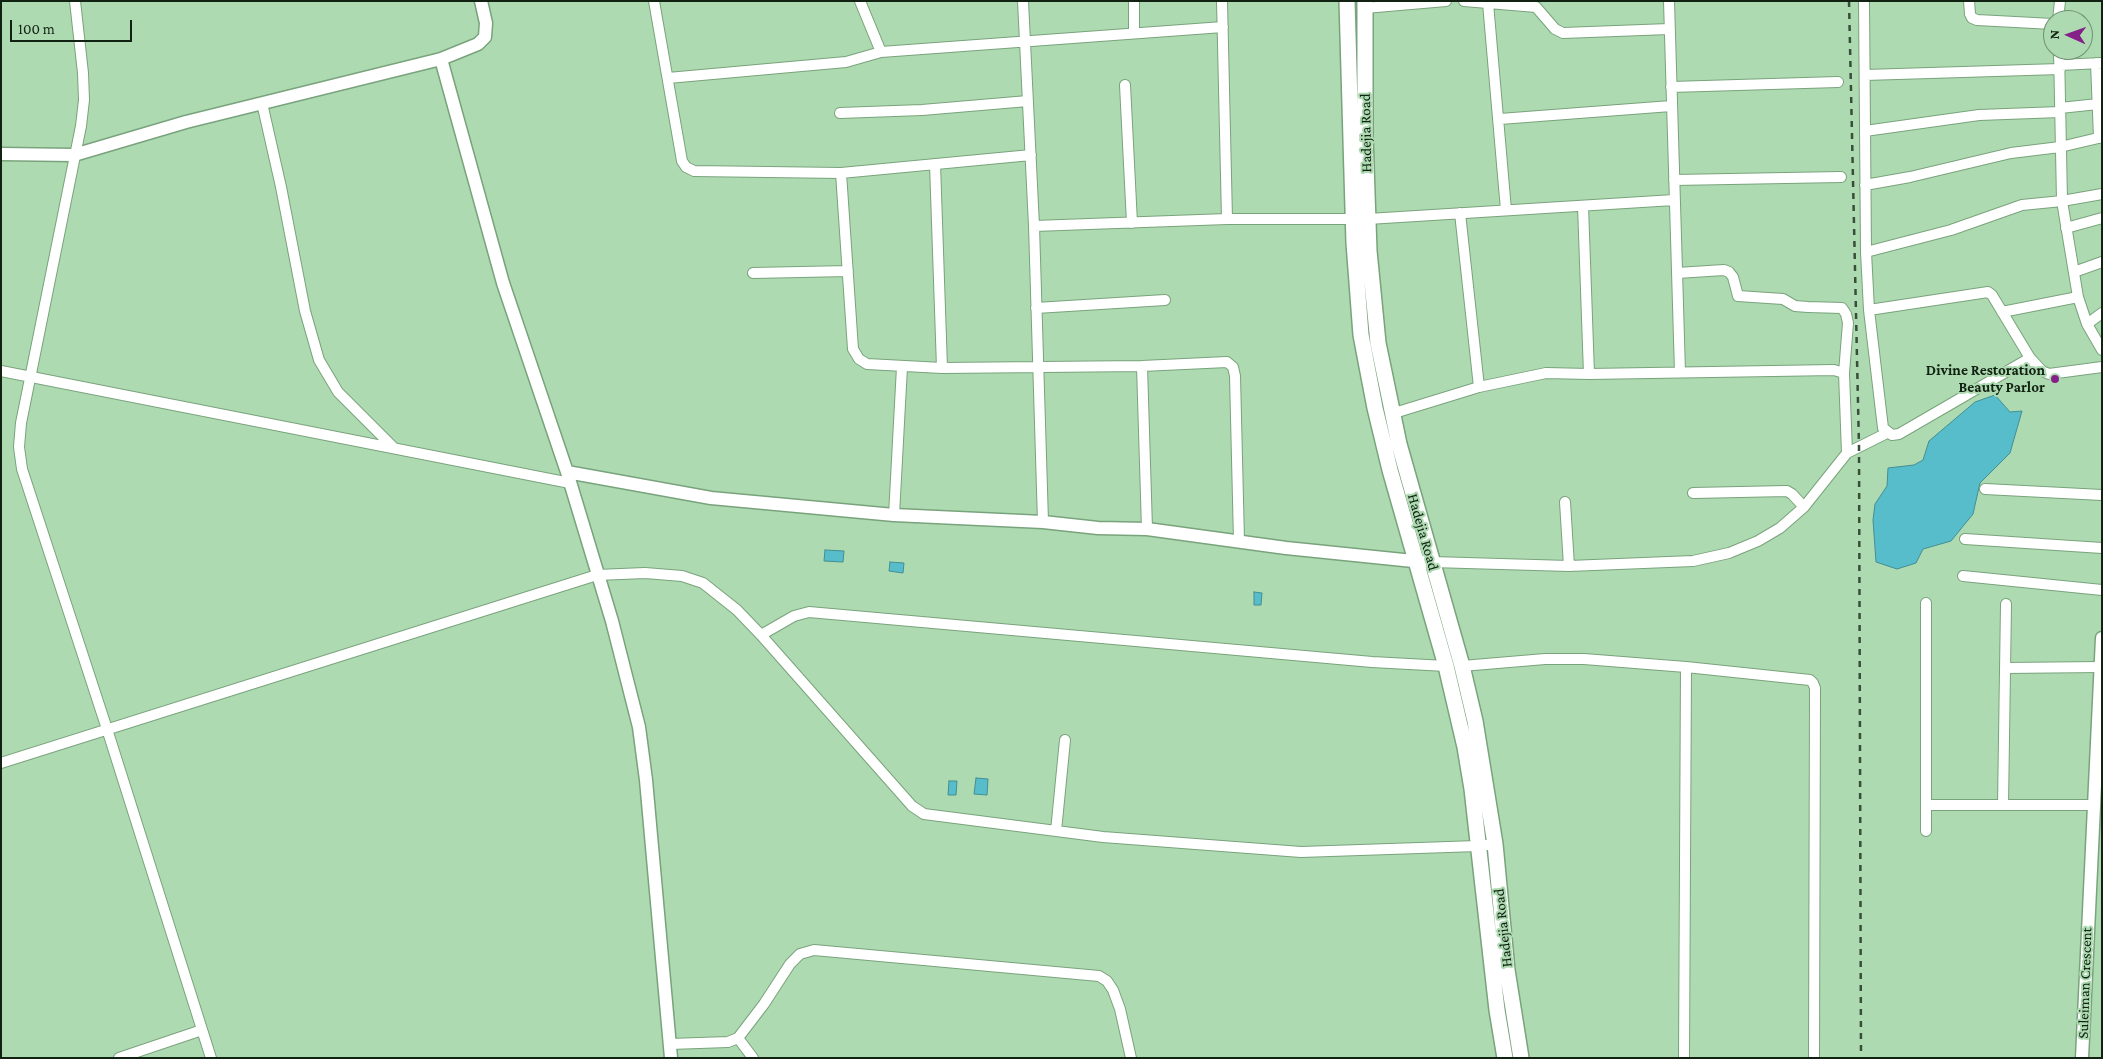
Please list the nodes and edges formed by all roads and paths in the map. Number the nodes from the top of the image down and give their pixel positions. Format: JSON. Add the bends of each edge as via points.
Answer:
{"nodes":[{"id":1,"x":75,"y":1,"type":"edge"},
{"id":2,"x":481,"y":1,"type":"edge"},
{"id":3,"x":654,"y":1,"type":"edge"},
{"id":4,"x":1023,"y":1,"type":"edge"},
{"id":5,"x":1134,"y":1,"type":"edge"},
{"id":6,"x":1222,"y":1,"type":"edge"},
{"id":7,"x":1347,"y":1,"type":"edge"},
{"id":8,"x":1446,"y":1,"type":"edge"},
{"id":9,"x":1464,"y":1,"type":"edge"},
{"id":10,"x":1669,"y":1,"type":"edge"},
{"id":11,"x":1864,"y":1,"type":"edge"},
{"id":12,"x":1969,"y":1,"type":"edge"},
{"id":13,"x":1500,"y":2,"type":"edge"},
{"id":14,"x":863,"y":3,"type":"edge"},
{"id":15,"x":1488,"y":3,"type":"junction"},
{"id":16,"x":1365,"y":5,"type":"edge"},
{"id":17,"x":2043,"y":23,"type":"edge"},
{"id":18,"x":1223,"y":26,"type":"junction"},
{"id":19,"x":1669,"y":29,"type":"junction"},
{"id":20,"x":1134,"y":32,"type":"junction"},
{"id":21,"x":1025,"y":42,"type":"junction"},
{"id":22,"x":881,"y":52,"type":"junction"},
{"id":23,"x":441,"y":59,"type":"junction"},
{"id":24,"x":2060,"y":60,"type":"edge"},
{"id":25,"x":2099,"y":63,"type":"edge"},
{"id":26,"x":2060,"y":67,"type":"junction"},
{"id":27,"x":1865,"y":75,"type":"junction"},
{"id":28,"x":668,"y":78,"type":"junction"},
{"id":29,"x":1838,"y":82,"type":"dead end"},
{"id":30,"x":1125,"y":85,"type":"dead end"},
{"id":31,"x":1671,"y":87,"type":"junction"},
{"id":32,"x":1028,"y":102,"type":"junction"},
{"id":33,"x":262,"y":103,"type":"junction"},
{"id":34,"x":2098,"y":104,"type":"junction"},
{"id":35,"x":1671,"y":106,"type":"junction"},
{"id":36,"x":2060,"y":110,"type":"junction"},
{"id":37,"x":840,"y":113,"type":"dead end"},
{"id":38,"x":1500,"y":119,"type":"junction"},
{"id":39,"x":1866,"y":131,"type":"junction"},
{"id":40,"x":2100,"y":138,"type":"edge"},
{"id":41,"x":2060,"y":147,"type":"junction"},
{"id":42,"x":1,"y":154,"type":"edge"},
{"id":43,"x":74,"y":155,"type":"junction"},
{"id":44,"x":1031,"y":155,"type":"junction"},
{"id":45,"x":935,"y":164,"type":"junction"},
{"id":46,"x":841,"y":173,"type":"junction"},
{"id":47,"x":1841,"y":177,"type":"dead end"},
{"id":48,"x":1674,"y":180,"type":"junction"},
{"id":49,"x":1865,"y":185,"type":"junction"},
{"id":50,"x":2102,"y":194,"type":"edge"},
{"id":51,"x":1674,"y":200,"type":"junction"},
{"id":52,"x":2062,"y":201,"type":"junction"},
{"id":53,"x":1583,"y":206,"type":"junction"},
{"id":54,"x":1506,"y":210,"type":"junction"},
{"id":55,"x":1460,"y":213,"type":"junction"},
{"id":56,"x":2102,"y":218,"type":"edge"},
{"id":57,"x":1227,"y":219,"type":"junction"},
{"id":58,"x":1360,"y":219,"type":"junction"},
{"id":59,"x":1132,"y":223,"type":"junction"},
{"id":60,"x":1034,"y":226,"type":"junction"},
{"id":61,"x":2066,"y":228,"type":"junction"},
{"id":62,"x":1866,"y":252,"type":"junction"},
{"id":63,"x":2102,"y":262,"type":"edge"},
{"id":64,"x":848,"y":271,"type":"junction"},
{"id":65,"x":2074,"y":272,"type":"junction"},
{"id":66,"x":753,"y":273,"type":"dead end"},
{"id":67,"x":1677,"y":273,"type":"junction"},
{"id":68,"x":2078,"y":297,"type":"junction"},
{"id":69,"x":1165,"y":300,"type":"dead end"},
{"id":70,"x":1036,"y":308,"type":"junction"},
{"id":71,"x":1869,"y":310,"type":"junction"},
{"id":72,"x":2002,"y":312,"type":"junction"},
{"id":73,"x":2102,"y":313,"type":"edge"},
{"id":74,"x":2087,"y":324,"type":"junction"},
{"id":75,"x":2102,"y":350,"type":"edge"},
{"id":76,"x":2030,"y":358,"type":"junction"},
{"id":77,"x":1038,"y":366,"type":"junction"},
{"id":78,"x":1142,"y":366,"type":"junction"},
{"id":79,"x":902,"y":367,"type":"junction"},
{"id":80,"x":2102,"y":367,"type":"edge"},
{"id":81,"x":942,"y":368,"type":"junction"},
{"id":82,"x":1,"y":371,"type":"edge"},
{"id":83,"x":1680,"y":372,"type":"junction"},
{"id":84,"x":1844,"y":373,"type":"junction"},
{"id":85,"x":1589,"y":374,"type":"junction"},
{"id":86,"x":31,"y":376,"type":"junction"},
{"id":87,"x":1479,"y":387,"type":"junction"},
{"id":88,"x":1392,"y":414,"type":"junction"},
{"id":89,"x":1887,"y":433,"type":"junction"},
{"id":90,"x":394,"y":448,"type":"junction"},
{"id":91,"x":1847,"y":453,"type":"junction"},
{"id":92,"x":568,"y":478,"type":"junction"},
{"id":93,"x":1985,"y":489,"type":"dead end"},
{"id":94,"x":1692,"y":493,"type":"dead end"},
{"id":95,"x":2102,"y":496,"type":"edge"},
{"id":96,"x":1564,"y":502,"type":"dead end"},
{"id":97,"x":1804,"y":507,"type":"junction"},
{"id":98,"x":894,"y":515,"type":"junction"},
{"id":99,"x":1043,"y":522,"type":"junction"},
{"id":100,"x":1147,"y":529,"type":"junction"},
{"id":101,"x":1965,"y":539,"type":"dead end"},
{"id":102,"x":1239,"y":542,"type":"junction"},
{"id":103,"x":2102,"y":548,"type":"edge"},
{"id":104,"x":1416,"y":562,"type":"junction"},
{"id":105,"x":1432,"y":562,"type":"junction"},
{"id":106,"x":1569,"y":566,"type":"junction"},
{"id":107,"x":597,"y":575,"type":"junction"},
{"id":108,"x":1963,"y":576,"type":"dead end"},
{"id":109,"x":2102,"y":590,"type":"edge"},
{"id":110,"x":1926,"y":603,"type":"dead end"},
{"id":111,"x":2006,"y":604,"type":"dead end"},
{"id":112,"x":761,"y":635,"type":"junction"},
{"id":113,"x":2102,"y":638,"type":"edge"},
{"id":114,"x":1446,"y":666,"type":"junction"},
{"id":115,"x":1462,"y":666,"type":"junction"},
{"id":116,"x":1686,"y":667,"type":"junction"},
{"id":117,"x":2100,"y":667,"type":"junction"},
{"id":118,"x":2005,"y":668,"type":"junction"},
{"id":119,"x":2100,"y":690,"type":"edge"},
{"id":120,"x":107,"y":729,"type":"junction"},
{"id":121,"x":1065,"y":740,"type":"dead end"},
{"id":122,"x":1,"y":763,"type":"edge"},
{"id":123,"x":1926,"y":805,"type":"junction"},
{"id":124,"x":2003,"y":805,"type":"junction"},
{"id":125,"x":2093,"y":805,"type":"junction"},
{"id":126,"x":1056,"y":831,"type":"junction"},
{"id":127,"x":1926,"y":831,"type":"dead end"},
{"id":128,"x":1495,"y":844,"type":"junction"},
{"id":129,"x":1478,"y":846,"type":"junction"},
{"id":130,"x":202,"y":1030,"type":"junction"},
{"id":131,"x":738,"y":1038,"type":"junction"},
{"id":132,"x":670,"y":1044,"type":"junction"},
{"id":133,"x":119,"y":1058,"type":"edge"},
{"id":134,"x":211,"y":1058,"type":"edge"},
{"id":135,"x":671,"y":1058,"type":"edge"},
{"id":136,"x":753,"y":1058,"type":"edge"},
{"id":137,"x":1131,"y":1058,"type":"edge"},
{"id":138,"x":1505,"y":1058,"type":"edge"},
{"id":139,"x":1521,"y":1058,"type":"edge"},
{"id":140,"x":1684,"y":1058,"type":"edge"},
{"id":141,"x":1814,"y":1058,"type":"edge"},
{"id":142,"x":2082,"y":1058,"type":"edge"}],
"edges":[{"from":1,"to":43,"type":"street","via":[[84,100]]},
{"from":2,"to":23,"type":"street","via":[[485,37],[478,44]]},
{"from":3,"to":28,"type":"street"},
{"from":4,"to":21,"type":"street"},
{"from":5,"to":20,"type":"street"},
{"from":6,"to":18,"type":"street"},
{"from":7,"to":58,"type":"main road","name":"Hadejia Road"},
{"from":8,"to":16,"type":"street"},
{"from":9,"to":15,"type":"street"},
{"from":10,"to":19,"type":"street"},
{"from":11,"to":27,"type":"street"},
{"from":12,"to":17,"type":"street","via":[[1970,14],[1977,20]]},
{"from":13,"to":15,"type":"street"},
{"from":13,"to":19,"type":"street","via":[[1536,7],[1554,29],[1563,33]]},
{"from":14,"to":22,"type":"street"},
{"from":15,"to":38,"type":"street"},
{"from":16,"to":58,"type":"main road","name":"Hadejia Road","via":[[1365,135]]},
{"from":18,"to":20,"type":"street"},
{"from":18,"to":57,"type":"street"},
{"from":19,"to":31,"type":"street"},
{"from":20,"to":21,"type":"street"},
{"from":21,"to":22,"type":"street"},
{"from":21,"to":32,"type":"street"},
{"from":22,"to":28,"type":"street","via":[[846,62]]},
{"from":23,"to":33,"type":"street"},
{"from":23,"to":92,"type":"street","via":[[502,283]]},
{"from":24,"to":26,"type":"street"},
{"from":25,"to":26,"type":"street"},
{"from":25,"to":34,"type":"street"},
{"from":26,"to":27,"type":"street"},
{"from":26,"to":36,"type":"street"},
{"from":27,"to":39,"type":"street"},
{"from":28,"to":46,"type":"street","via":[[682,160],[686,167],[694,171]]},
{"from":29,"to":31,"type":"street"},
{"from":30,"to":59,"type":"street"},
{"from":31,"to":35,"type":"street"},
{"from":32,"to":37,"type":"street"},
{"from":32,"to":44,"type":"street"},
{"from":33,"to":43,"type":"street"},
{"from":33,"to":90,"type":"street","via":[[305,311],[319,360],[338,392]]},
{"from":34,"to":36,"type":"street"},
{"from":34,"to":40,"type":"street"},
{"from":35,"to":38,"type":"street"},
{"from":35,"to":48,"type":"street"},
{"from":36,"to":39,"type":"street","via":[[1980,115]]},
{"from":36,"to":41,"type":"street"},
{"from":38,"to":54,"type":"street"},
{"from":39,"to":49,"type":"street"},
{"from":40,"to":41,"type":"street"},
{"from":41,"to":49,"type":"street","via":[[2011,153]]},
{"from":41,"to":52,"type":"street"},
{"from":42,"to":43,"type":"street"},
{"from":43,"to":86,"type":"street"},
{"from":44,"to":45,"type":"street"},
{"from":44,"to":60,"type":"street"},
{"from":45,"to":46,"type":"street"},
{"from":45,"to":81,"type":"street"},
{"from":46,"to":64,"type":"street"},
{"from":47,"to":48,"type":"street"},
{"from":48,"to":51,"type":"street"},
{"from":49,"to":62,"type":"street"},
{"from":50,"to":52,"type":"street"},
{"from":51,"to":53,"type":"street"},
{"from":51,"to":67,"type":"street"},
{"from":52,"to":61,"type":"street"},
{"from":52,"to":62,"type":"street","via":[[2022,204],[1951,230]]},
{"from":53,"to":54,"type":"street"},
{"from":53,"to":85,"type":"street"},
{"from":54,"to":55,"type":"street"},
{"from":55,"to":58,"type":"street"},
{"from":55,"to":87,"type":"street"},
{"from":56,"to":61,"type":"street"},
{"from":57,"to":58,"type":"street"},
{"from":57,"to":59,"type":"street"},
{"from":58,"to":88,"type":"main road","name":"Hadejia Road"},
{"from":58,"to":104,"type":"main road","name":"Hadejia Road","via":[[1362,335],[1375,408]]},
{"from":59,"to":60,"type":"street"},
{"from":60,"to":70,"type":"street"},
{"from":61,"to":65,"type":"street"},
{"from":62,"to":71,"type":"street"},
{"from":63,"to":65,"type":"street"},
{"from":64,"to":66,"type":"street"},
{"from":64,"to":79,"type":"street","via":[[853,349],[859,360],[867,364]]},
{"from":65,"to":68,"type":"street"},
{"from":67,"to":83,"type":"street"},
{"from":67,"to":84,"type":"street","via":[[1724,270],[1733,277],[1738,296],[1783,299],[1795,306],[1808,308],[1842,308],[1848,323]]},
{"from":68,"to":72,"type":"street"},
{"from":68,"to":74,"type":"street"},
{"from":69,"to":70,"type":"street"},
{"from":70,"to":77,"type":"street"},
{"from":71,"to":72,"type":"street","via":[[1983,292],[1992,295]]},
{"from":71,"to":89,"type":"street","via":[[1883,428]]},
{"from":72,"to":76,"type":"street"},
{"from":73,"to":74,"type":"street"},
{"from":74,"to":75,"type":"street"},
{"from":76,"to":80,"type":"street","via":[[2049,374]]},
{"from":76,"to":89,"type":"street","via":[[1899,434]]},
{"from":77,"to":78,"type":"street"},
{"from":77,"to":81,"type":"street"},
{"from":77,"to":99,"type":"street"},
{"from":78,"to":100,"type":"street"},
{"from":78,"to":102,"type":"street","via":[[1227,362],[1233,367]]},
{"from":79,"to":81,"type":"street"},
{"from":79,"to":98,"type":"street"},
{"from":82,"to":86,"type":"street"},
{"from":83,"to":84,"type":"street","via":[[1834,370]]},
{"from":83,"to":85,"type":"street"},
{"from":84,"to":91,"type":"street"},
{"from":85,"to":87,"type":"street","via":[[1532,374]]},
{"from":86,"to":90,"type":"street"},
{"from":86,"to":120,"type":"street","via":[[21,423],[19,447],[22,469]]},
{"from":87,"to":88,"type":"street"},
{"from":88,"to":105,"type":"main road","name":"Hadejia Road"},
{"from":89,"to":91,"type":"street"},
{"from":90,"to":92,"type":"street"},
{"from":91,"to":97,"type":"street"},
{"from":92,"to":98,"type":"street","via":[[711,498]]},
{"from":92,"to":107,"type":"street"},
{"from":93,"to":95,"type":"street"},
{"from":94,"to":97,"type":"street","via":[[1787,491]]},
{"from":96,"to":106,"type":"street"},
{"from":97,"to":106,"type":"street","via":[[1780,528],[1730,553],[1693,561]]},
{"from":98,"to":99,"type":"street"},
{"from":99,"to":100,"type":"street"},
{"from":100,"to":102,"type":"street"},
{"from":101,"to":103,"type":"street"},
{"from":102,"to":104,"type":"street"},
{"from":104,"to":105,"type":"street"},
{"from":104,"to":114,"type":"main road","name":"Hadejia Road"},
{"from":105,"to":106,"type":"street"},
{"from":105,"to":115,"type":"main road","name":"Hadejia Road"},
{"from":107,"to":112,"type":"street","via":[[645,573],[682,576],[703,583],[737,610]]},
{"from":107,"to":120,"type":"street"},
{"from":107,"to":132,"type":"street","via":[[638,727],[646,780]]},
{"from":108,"to":109,"type":"street"},
{"from":110,"to":123,"type":"street"},
{"from":111,"to":118,"type":"street"},
{"from":112,"to":114,"type":"street","via":[[794,616],[809,612]]},
{"from":112,"to":126,"type":"street","via":[[912,806],[924,814]]},
{"from":113,"to":117,"type":"street","name":"Suleiman Crescent"},
{"from":114,"to":129,"type":"main road","name":"Hadejia Road","via":[[1465,746]]},
{"from":115,"to":116,"type":"street","via":[[1584,659]]},
{"from":115,"to":128,"type":"main road","name":"Hadejia Road","via":[[1481,754]]},
{"from":116,"to":140,"type":"street"},
{"from":116,"to":141,"type":"street","via":[[1810,680],[1815,688]]},
{"from":117,"to":118,"type":"street"},
{"from":117,"to":119,"type":"street","name":"Suleiman Crescent"},
{"from":118,"to":124,"type":"street"},
{"from":119,"to":125,"type":"street","name":"Suleiman Crescent"},
{"from":120,"to":122,"type":"street"},
{"from":120,"to":130,"type":"street"},
{"from":121,"to":126,"type":"street"},
{"from":123,"to":124,"type":"street"},
{"from":123,"to":127,"type":"street"},
{"from":124,"to":125,"type":"street"},
{"from":125,"to":142,"type":"street","name":"Suleiman Crescent"},
{"from":126,"to":129,"type":"street","via":[[1301,852]]},
{"from":128,"to":129,"type":"street"},
{"from":128,"to":139,"type":"main road","name":"Hadejia Road","via":[[1507,970]]},
{"from":129,"to":138,"type":"main road","name":"Hadejia Road"},
{"from":130,"to":133,"type":"street"},
{"from":130,"to":134,"type":"street"},
{"from":131,"to":132,"type":"street","via":[[728,1042]]},
{"from":131,"to":136,"type":"street"},
{"from":131,"to":137,"type":"street","via":[[790,964],[800,954],[814,950],[1099,976],[1113,990]]},
{"from":132,"to":135,"type":"street"}]}
